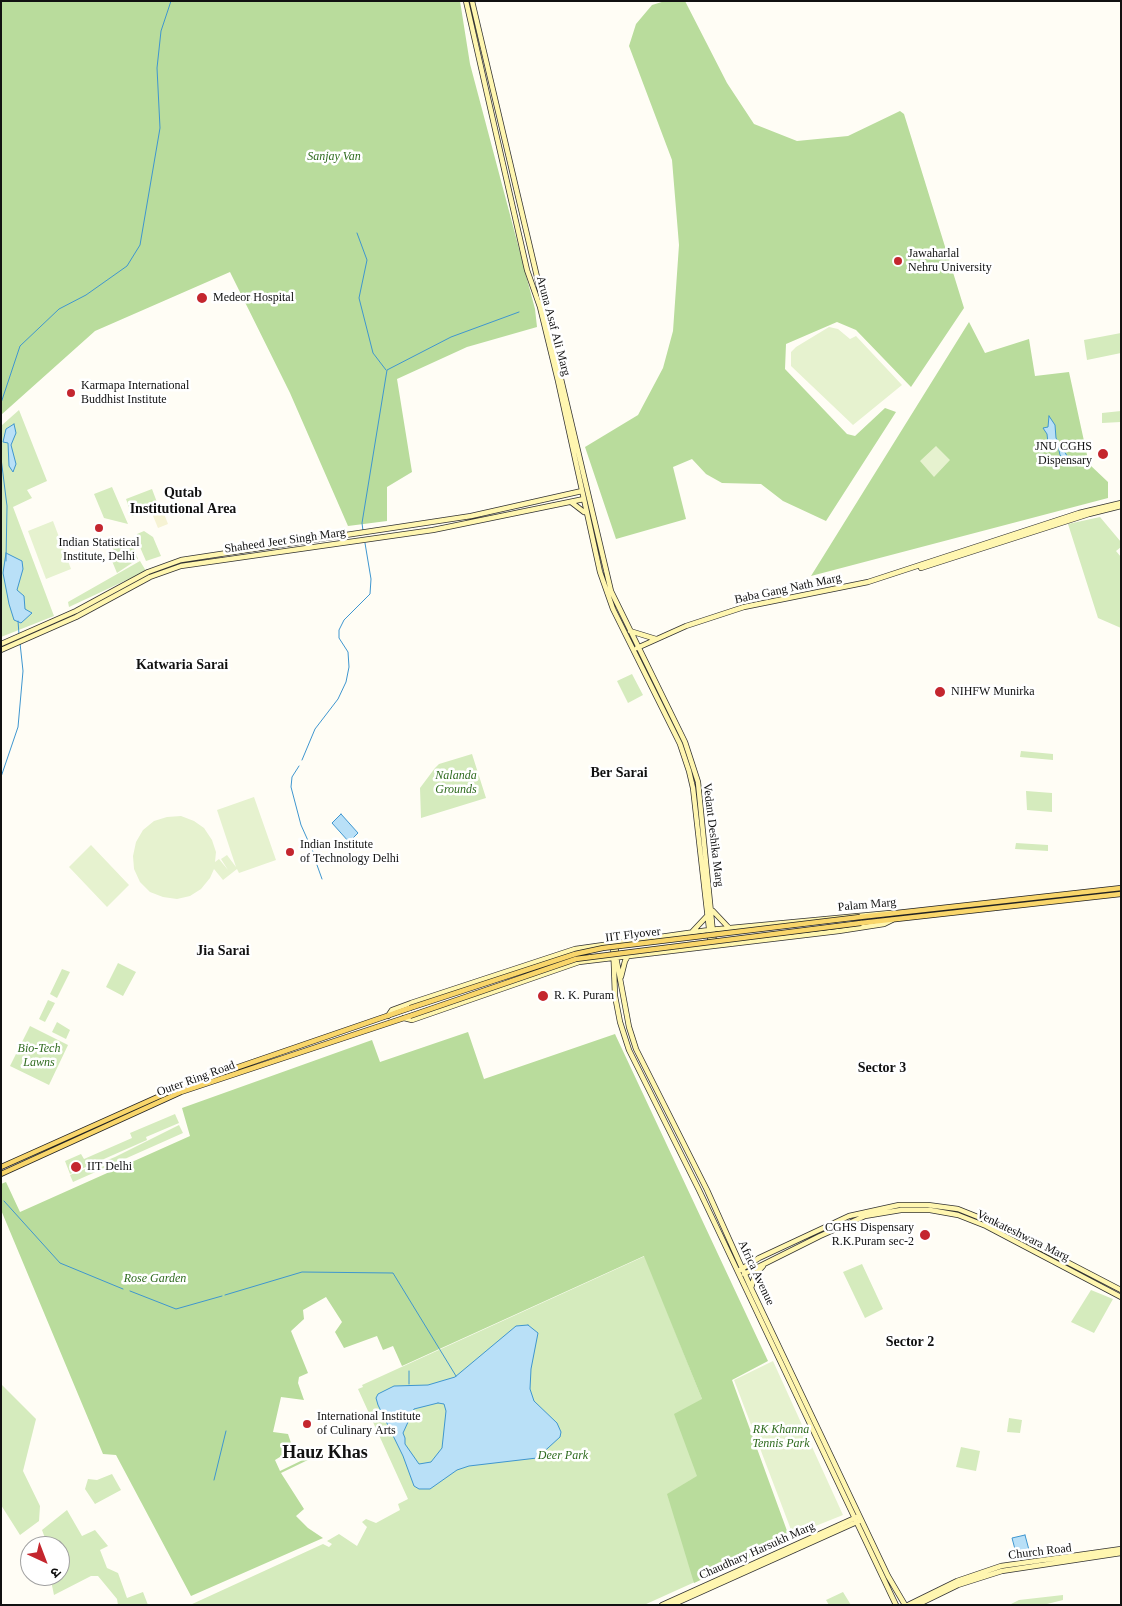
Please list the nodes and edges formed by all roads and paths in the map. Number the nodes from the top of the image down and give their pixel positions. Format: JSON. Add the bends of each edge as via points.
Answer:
{"nodes":[{"id":1,"x":466,"y":1,"type":"edge"},
{"id":2,"x":472,"y":1,"type":"edge"},
{"id":3,"x":584,"y":491,"type":"junction"},
{"id":4,"x":585,"y":498,"type":"junction"},
{"id":5,"x":569,"y":502,"type":"junction"},
{"id":6,"x":1121,"y":504,"type":"edge"},
{"id":7,"x":586,"y":515,"type":"junction"},
{"id":8,"x":712,"y":618,"type":"junction"},
{"id":9,"x":629,"y":630,"type":"junction"},
{"id":10,"x":657,"y":639,"type":"junction"},
{"id":11,"x":19,"y":640,"type":"junction"},
{"id":12,"x":1,"y":644,"type":"edge"},
{"id":13,"x":637,"y":649,"type":"junction"},
{"id":14,"x":1,"y":650,"type":"edge"},
{"id":15,"x":1121,"y":888,"type":"edge"},
{"id":16,"x":1121,"y":894,"type":"edge"},
{"id":17,"x":712,"y":910,"type":"junction"},
{"id":18,"x":890,"y":913,"type":"junction"},
{"id":19,"x":708,"y":916,"type":"junction"},
{"id":20,"x":892,"y":920,"type":"junction"},
{"id":21,"x":751,"y":926,"type":"junction"},
{"id":22,"x":729,"y":928,"type":"junction"},
{"id":23,"x":712,"y":930,"type":"junction"},
{"id":24,"x":691,"y":933,"type":"junction"},
{"id":25,"x":754,"y":941,"type":"junction"},
{"id":26,"x":614,"y":942,"type":"junction"},
{"id":27,"x":712,"y":946,"type":"junction"},
{"id":28,"x":587,"y":947,"type":"junction"},
{"id":29,"x":628,"y":956,"type":"junction"},
{"id":30,"x":612,"y":958,"type":"junction"},
{"id":31,"x":589,"y":961,"type":"junction"},
{"id":32,"x":620,"y":980,"type":"junction"},
{"id":33,"x":388,"y":1016,"type":"junction"},
{"id":34,"x":404,"y":1018,"type":"junction"},
{"id":35,"x":1,"y":1167,"type":"edge"},
{"id":36,"x":1,"y":1174,"type":"edge"},
{"id":37,"x":772,"y":1260,"type":"junction"},
{"id":38,"x":743,"y":1269,"type":"junction"},
{"id":39,"x":737,"y":1272,"type":"junction"},
{"id":40,"x":745,"y":1274,"type":"junction"},
{"id":41,"x":751,"y":1288,"type":"junction"},
{"id":42,"x":1121,"y":1290,"type":"edge"},
{"id":43,"x":1121,"y":1297,"type":"edge"},
{"id":44,"x":850,"y":1493,"type":"junction"},
{"id":45,"x":861,"y":1517,"type":"junction"},
{"id":46,"x":855,"y":1520,"type":"junction"},
{"id":47,"x":869,"y":1536,"type":"junction"},
{"id":48,"x":1121,"y":1549,"type":"edge"},
{"id":49,"x":1121,"y":1553,"type":"edge"},
{"id":50,"x":908,"y":1604,"type":"edge"},
{"id":51,"x":918,"y":1604,"type":"edge"},
{"id":52,"x":662,"y":1605,"type":"edge"},
{"id":53,"x":672,"y":1605,"type":"edge"},
{"id":54,"x":896,"y":1605,"type":"edge"}],
"edges":[{"from":1,"to":3,"type":"main road","name":"Aruna Asaf Ali Marg","via":[[527,270],[540,307]]},
{"from":2,"to":3,"type":"main road","name":"Aruna Asaf Ali Marg","via":[[527,244],[571,416]]},
{"from":3,"to":4,"type":"main road","name":"Aruna Asaf Ali Marg"},
{"from":3,"to":11,"type":"main road","name":"Shaheed Jeet Singh Marg","via":[[452,519],[181,560],[148,572]]},
{"from":4,"to":5,"type":"main road","name":"Shaheed Jeet Singh Marg"},
{"from":4,"to":7,"type":"main road","name":"Aruna Asaf Ali Marg"},
{"from":4,"to":9,"type":"main road","name":"Aruna Asaf Ali Marg","via":[[610,591]]},
{"from":5,"to":7,"type":"main road","via":[[579,506]]},
{"from":5,"to":11,"type":"main road","name":"Shaheed Jeet Singh Marg","via":[[433,530],[181,566],[150,577],[76,617]]},
{"from":6,"to":8,"type":"main road","name":"Baba Gang Nath Marg","via":[[877,582],[766,603]]},
{"from":7,"to":13,"type":"main road","name":"Aruna Asaf Ali Marg","via":[[608,595]]},
{"from":8,"to":10,"type":"main road","name":"Baba Gang Nath Marg"},
{"from":8,"to":13,"type":"main road","name":"Baba Gang Nath Marg"},
{"from":9,"to":10,"type":"main road"},
{"from":9,"to":13,"type":"main road","name":"Aruna Asaf Ali Marg"},
{"from":10,"to":13,"type":"main road","name":"Baba Gang Nath Marg"},
{"from":11,"to":12,"type":"main road","name":"Shaheed Jeet Singh Marg"},
{"from":11,"to":14,"type":"main road","name":"Shaheed Jeet Singh Marg"},
{"from":13,"to":17,"type":"main road","name":"Vedant Deshika Marg","via":[[677,725],[692,764],[702,810]]},
{"from":13,"to":19,"type":"main road","name":"Vedant Deshika Marg","via":[[689,771]]},
{"from":15,"to":18,"type":"main road","name":"Palam Marg"},
{"from":16,"to":20,"type":"main road","name":"Palam Marg"},
{"from":17,"to":22,"type":"main road"},
{"from":17,"to":23,"type":"main road","name":"Vedant Deshika Marg"},
{"from":18,"to":21,"type":"main road","name":"Palam Marg"},
{"from":18,"to":33,"type":"main road","name":"IIT Flyover","bridge":true,"via":[[604,948],[575,954]]},
{"from":19,"to":23,"type":"main road","name":"Vedant Deshika Marg"},
{"from":19,"to":24,"type":"main road"},
{"from":20,"to":25,"type":"main road","name":"Palam Marg","via":[[884,924]]},
{"from":20,"to":34,"type":"main road","name":"IIT Flyover","bridge":true,"via":[[576,959]]},
{"from":21,"to":22,"type":"main road","name":"Palam Marg"},
{"from":21,"to":25,"type":"main road","via":[[745,934]]},
{"from":22,"to":23,"type":"main road","name":"Palam Marg"},
{"from":23,"to":24,"type":"main road","name":"Palam Marg"},
{"from":23,"to":27,"type":"main road","name":"Vedant Deshika Marg"},
{"from":24,"to":26,"type":"main road","name":"Palam Marg"},
{"from":25,"to":27,"type":"main road","name":"Palam Marg"},
{"from":26,"to":28,"type":"main road","name":"Palam Marg"},
{"from":26,"to":30,"type":"main road","name":"Africa Avenue"},
{"from":27,"to":29,"type":"main road","name":"Palam Marg"},
{"from":28,"to":31,"type":"main road","via":[[592,954]]},
{"from":28,"to":33,"type":"main road","name":"Palam Marg","via":[[544,957],[411,1003],[392,1010]]},
{"from":29,"to":30,"type":"main road","name":"Palam Marg"},
{"from":29,"to":32,"type":"main road"},
{"from":30,"to":31,"type":"main road","name":"Palam Marg"},
{"from":30,"to":32,"type":"main road","name":"Africa Avenue"},
{"from":30,"to":39,"type":"main road","name":"Africa Avenue","via":[[620,1022],[629,1050]]},
{"from":31,"to":34,"type":"main road","name":"Palam Marg","via":[[551,970],[412,1020]]},
{"from":32,"to":38,"type":"main road","name":"Africa Avenue","via":[[636,1050]]},
{"from":33,"to":35,"type":"main road","name":"Outer Ring Road","via":[[180,1087]]},
{"from":34,"to":36,"type":"main road","name":"Outer Ring Road","via":[[181,1092]]},
{"from":37,"to":40,"type":"main road","name":"Venkateshwara Marg"},
{"from":37,"to":41,"type":"main road","via":[[760,1269]]},
{"from":37,"to":43,"type":"main road","name":"Venkateshwara Marg","via":[[865,1216],[901,1210],[930,1210],[958,1215],[986,1226]]},
{"from":38,"to":39,"type":"main road"},
{"from":38,"to":40,"type":"main road","name":"Africa Avenue"},
{"from":38,"to":42,"type":"main road","via":[[759,1258],[849,1216],[899,1205],[928,1205],[958,1209],[988,1221]]},
{"from":39,"to":40,"type":"main road"},
{"from":39,"to":46,"type":"main road","name":"Africa Avenue"},
{"from":40,"to":41,"type":"main road","name":"Africa Avenue"},
{"from":41,"to":44,"type":"main road","name":"Africa Avenue"},
{"from":44,"to":45,"type":"main road","name":"Africa Avenue"},
{"from":44,"to":47,"type":"main road","via":[[867,1523]]},
{"from":45,"to":46,"type":"main road","name":"Chaudhary Harsukh Marg"},
{"from":45,"to":47,"type":"main road","name":"Africa Avenue"},
{"from":46,"to":52,"type":"main road","name":"Chaudhary Harsukh Marg"},
{"from":46,"to":53,"type":"main road","name":"Chaudhary Harsukh Marg"},
{"from":46,"to":54,"type":"main road","name":"Africa Avenue"},
{"from":47,"to":50,"type":"main road","name":"Africa Avenue","via":[[901,1598]]},
{"from":48,"to":50,"type":"main road","name":"Church Road","via":[[1001,1566],[957,1581]]},
{"from":49,"to":51,"type":"main road","name":"Church Road","via":[[1002,1571],[958,1585]]}]}
